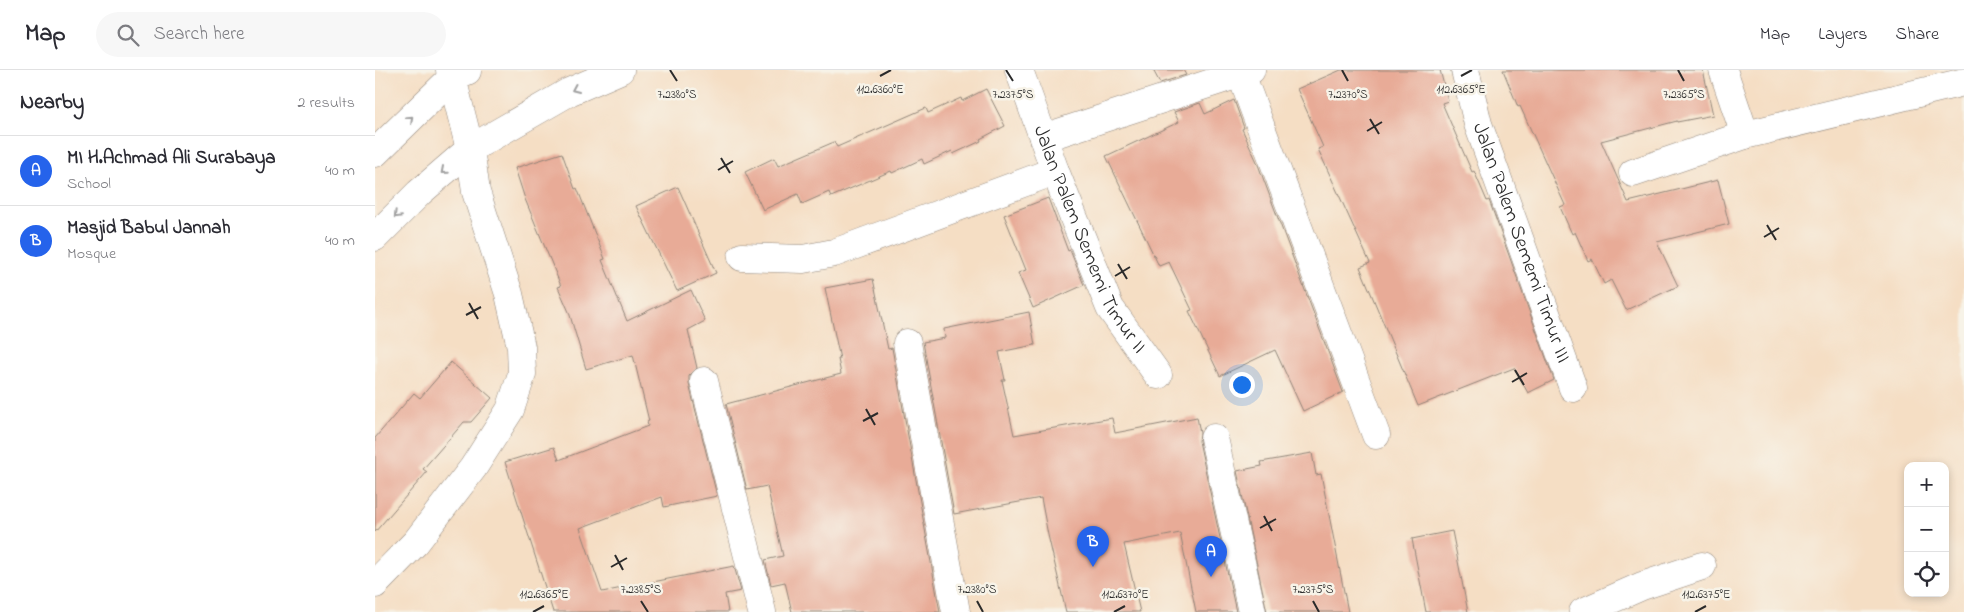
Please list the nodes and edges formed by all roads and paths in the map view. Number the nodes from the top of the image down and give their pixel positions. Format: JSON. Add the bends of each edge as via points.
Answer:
{"nodes":[{"id":1,"x":620,"y":70,"type":"edge"},
{"id":2,"x":1019,"y":70,"type":"edge"},
{"id":3,"x":1465,"y":70,"type":"edge"},
{"id":4,"x":1723,"y":70,"type":"edge"},
{"id":5,"x":458,"y":72,"type":"edge"},
{"id":6,"x":1246,"y":72,"type":"edge"},
{"id":7,"x":1964,"y":82,"type":"edge"},
{"id":8,"x":1745,"y":135,"type":"junction"},
{"id":9,"x":1043,"y":138,"type":"junction"},
{"id":10,"x":470,"y":149,"type":"junction"},
{"id":11,"x":375,"y":153,"type":"edge"},
{"id":12,"x":1055,"y":171,"type":"junction"},
{"id":13,"x":1633,"y":173,"type":"dead end"},
{"id":14,"x":375,"y":236,"type":"edge"},
{"id":15,"x":742,"y":258,"type":"dead end"},
{"id":16,"x":907,"y":343,"type":"dead end"},
{"id":17,"x":1158,"y":376,"type":"dead end"},
{"id":18,"x":704,"y":381,"type":"dead end"},
{"id":19,"x":1573,"y":388,"type":"dead end"},
{"id":20,"x":1376,"y":435,"type":"dead end"},
{"id":21,"x":1214,"y":438,"type":"dead end"},
{"id":22,"x":1702,"y":566,"type":"dead end"},
{"id":23,"x":375,"y":584,"type":"edge"},
{"id":24,"x":762,"y":612,"type":"edge"},
{"id":25,"x":956,"y":612,"type":"edge"},
{"id":26,"x":1252,"y":612,"type":"edge"},
{"id":27,"x":1583,"y":612,"type":"edge"}],
"edges":[{"from":1,"to":10,"type":"street","one_way":true,"via":[[569,92]]},
{"from":2,"to":9,"type":"street","name":"Jalan Palem Sememi Timur II"},
{"from":3,"to":19,"type":"street","name":"Jalan Palem Sememi Timur III","via":[[1478,124]]},
{"from":4,"to":8,"type":"street"},
{"from":5,"to":10,"type":"street"},
{"from":11,"to":5,"type":"street","one_way":true},
{"from":6,"to":9,"type":"street"},
{"from":6,"to":20,"type":"street"},
{"from":7,"to":8,"type":"street"},
{"from":8,"to":13,"type":"street"},
{"from":9,"to":12,"type":"street","name":"Jalan Palem Sememi Timur II"},
{"from":10,"to":14,"type":"street","one_way":true},
{"from":10,"to":23,"type":"street","via":[[476,192],[511,303],[521,347],[521,374],[510,410],[473,468],[416,542]]},
{"from":12,"to":15,"type":"street","via":[[833,254],[803,259]]},
{"from":12,"to":17,"type":"street","name":"Jalan Palem Sememi Timur II","via":[[1110,308]]},
{"from":16,"to":25,"type":"street"},
{"from":18,"to":24,"type":"street"},
{"from":21,"to":26,"type":"street"},
{"from":22,"to":27,"type":"street","via":[[1642,586]]}]}
